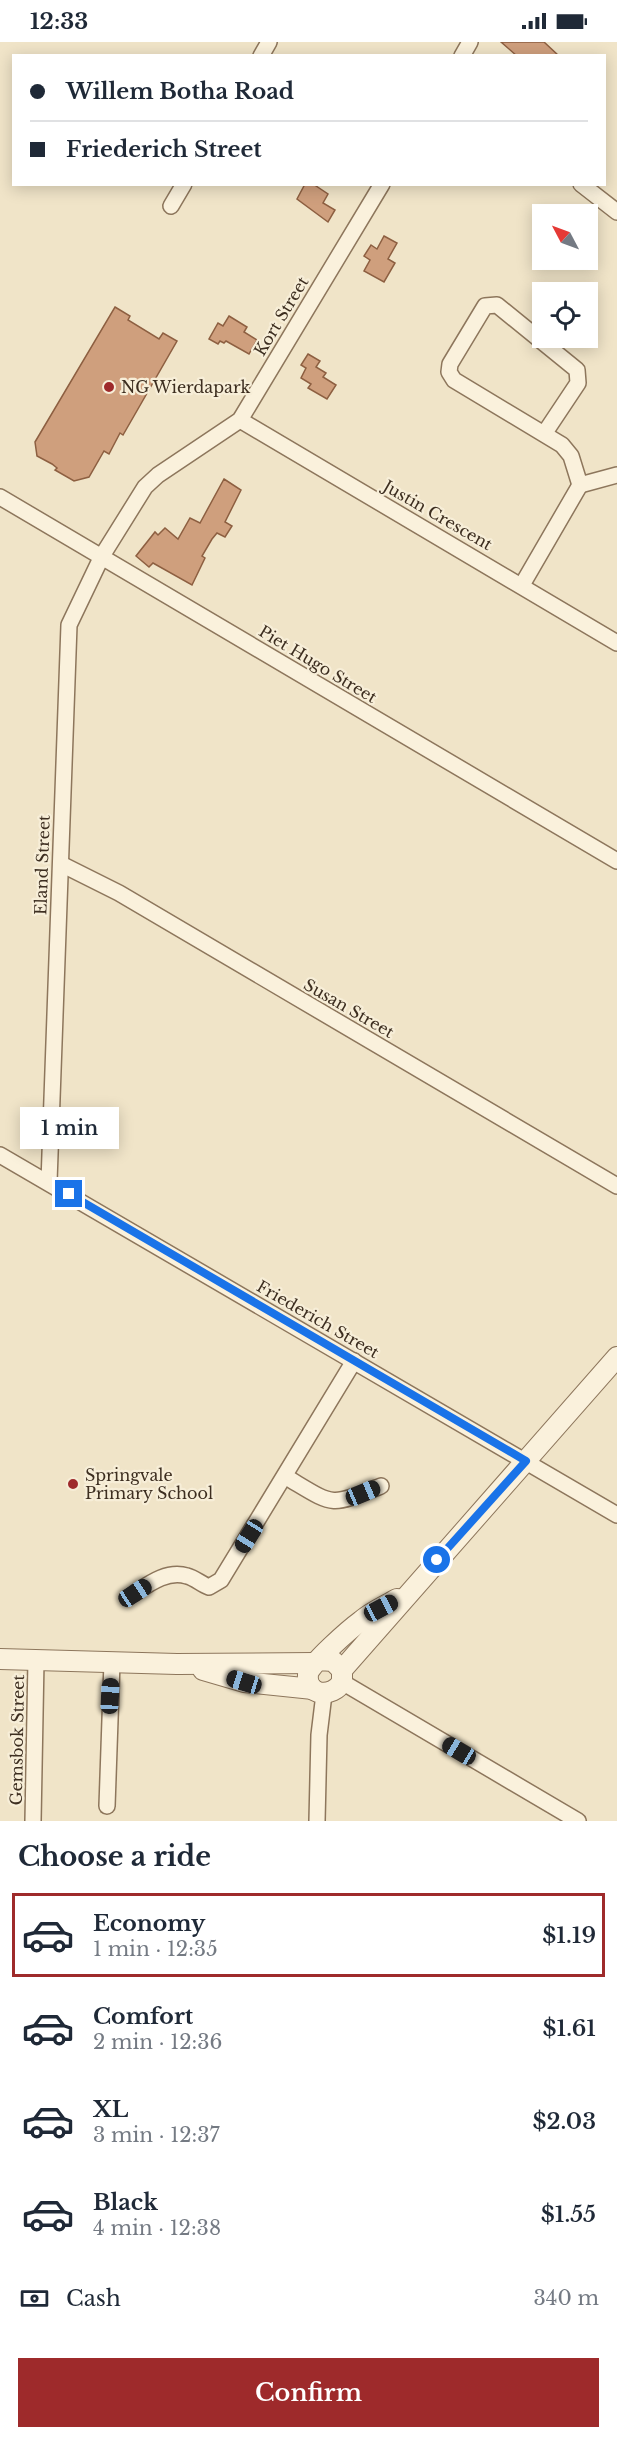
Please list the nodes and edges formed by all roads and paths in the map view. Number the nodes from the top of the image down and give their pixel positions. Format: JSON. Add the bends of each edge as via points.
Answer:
{"nodes":[{"id":1,"x":183,"y":186,"type":"edge"},
{"id":2,"x":381,"y":186,"type":"edge"},
{"id":3,"x":583,"y":186,"type":"edge"},
{"id":4,"x":171,"y":206,"type":"dead end"},
{"id":5,"x":617,"y":212,"type":"edge"},
{"id":6,"x":240,"y":420,"type":"junction"},
{"id":7,"x":544,"y":434,"type":"junction"},
{"id":8,"x":617,"y":476,"type":"edge"},
{"id":9,"x":580,"y":485,"type":"junction"},
{"id":10,"x":0,"y":496,"type":"edge"},
{"id":11,"x":102,"y":556,"type":"junction"},
{"id":12,"x":522,"y":585,"type":"junction"},
{"id":13,"x":617,"y":643,"type":"edge"},
{"id":14,"x":617,"y":861,"type":"edge"},
{"id":15,"x":61,"y":864,"type":"junction"},
{"id":16,"x":0,"y":1155,"type":"edge"},
{"id":17,"x":49,"y":1182,"type":"junction"},
{"id":18,"x":617,"y":1186,"type":"edge"},
{"id":19,"x":617,"y":1357,"type":"edge"},
{"id":20,"x":354,"y":1361,"type":"junction"},
{"id":21,"x":526,"y":1461,"type":"junction"},
{"id":22,"x":286,"y":1477,"type":"junction"},
{"id":23,"x":381,"y":1486,"type":"dead end"},
{"id":24,"x":617,"y":1515,"type":"edge"},
{"id":25,"x":135,"y":1593,"type":"dead end"},
{"id":26,"x":408,"y":1593,"type":"junction"},
{"id":27,"x":0,"y":1659,"type":"edge"},
{"id":28,"x":36,"y":1660,"type":"junction"},
{"id":29,"x":112,"y":1662,"type":"junction"},
{"id":30,"x":317,"y":1662,"type":"junction"},
{"id":31,"x":177,"y":1664,"type":"junction"},
{"id":32,"x":342,"y":1676,"type":"junction"},
{"id":33,"x":318,"y":1692,"type":"junction"},
{"id":34,"x":106,"y":1806,"type":"dead end"},
{"id":35,"x":33,"y":1821,"type":"edge"},
{"id":36,"x":317,"y":1821,"type":"edge"},
{"id":37,"x":578,"y":1821,"type":"edge"}],
"edges":[{"from":1,"to":4,"type":"street"},
{"from":2,"to":6,"type":"street","name":"Kort Street"},
{"from":3,"to":5,"type":"street"},
{"from":6,"to":11,"type":"street","name":"Kort Street","via":[[151,480]]},
{"from":6,"to":12,"type":"street","name":"Justin Crescent"},
{"from":7,"to":7,"type":"street","via":[[578,383],[578,370],[497,305],[485,306],[449,372],[454,380]]},
{"from":7,"to":9,"type":"street","via":[[571,456]]},
{"from":8,"to":9,"type":"street"},
{"from":9,"to":12,"type":"street"},
{"from":10,"to":11,"type":"street","name":"Piet Hugo Street"},
{"from":11,"to":14,"type":"street","name":"Piet Hugo Street"},
{"from":11,"to":15,"type":"street","name":"Eland Street","via":[[68,631]]},
{"from":12,"to":13,"type":"street","name":"Justin Crescent"},
{"from":15,"to":17,"type":"street","name":"Eland Street"},
{"from":15,"to":18,"type":"street","name":"Susan Street","via":[[119,893]]},
{"from":16,"to":17,"type":"street","name":"Friederich Street"},
{"from":17,"to":20,"type":"street","name":"Friederich Street"},
{"from":19,"to":21,"type":"street"},
{"from":20,"to":21,"type":"street","name":"Friederich Street"},
{"from":20,"to":22,"type":"street"},
{"from":21,"to":24,"type":"street","name":"Friederich Street"},
{"from":21,"to":26,"type":"street"},
{"from":22,"to":23,"type":"street","via":[[331,1502],[344,1501]]},
{"from":22,"to":25,"type":"street","via":[[217,1584],[209,1587],[179,1575],[160,1578]]},
{"from":26,"to":30,"type":"street","via":[[361,1620]]},
{"from":26,"to":32,"type":"street"},
{"from":27,"to":28,"type":"street"},
{"from":28,"to":29,"type":"street"},
{"from":28,"to":35,"type":"street","name":"Gemsbok Street"},
{"from":29,"to":31,"type":"street"},
{"from":29,"to":34,"type":"street"},
{"from":30,"to":31,"type":"street"},
{"from":30,"to":32,"type":"street","via":[[333,1661]]},
{"from":30,"to":33,"type":"street","via":[[308,1676]]},
{"from":31,"to":33,"type":"street","via":[[244,1682]]},
{"from":32,"to":33,"type":"street","via":[[333,1692]]},
{"from":32,"to":37,"type":"street"},
{"from":33,"to":36,"type":"street"}]}
